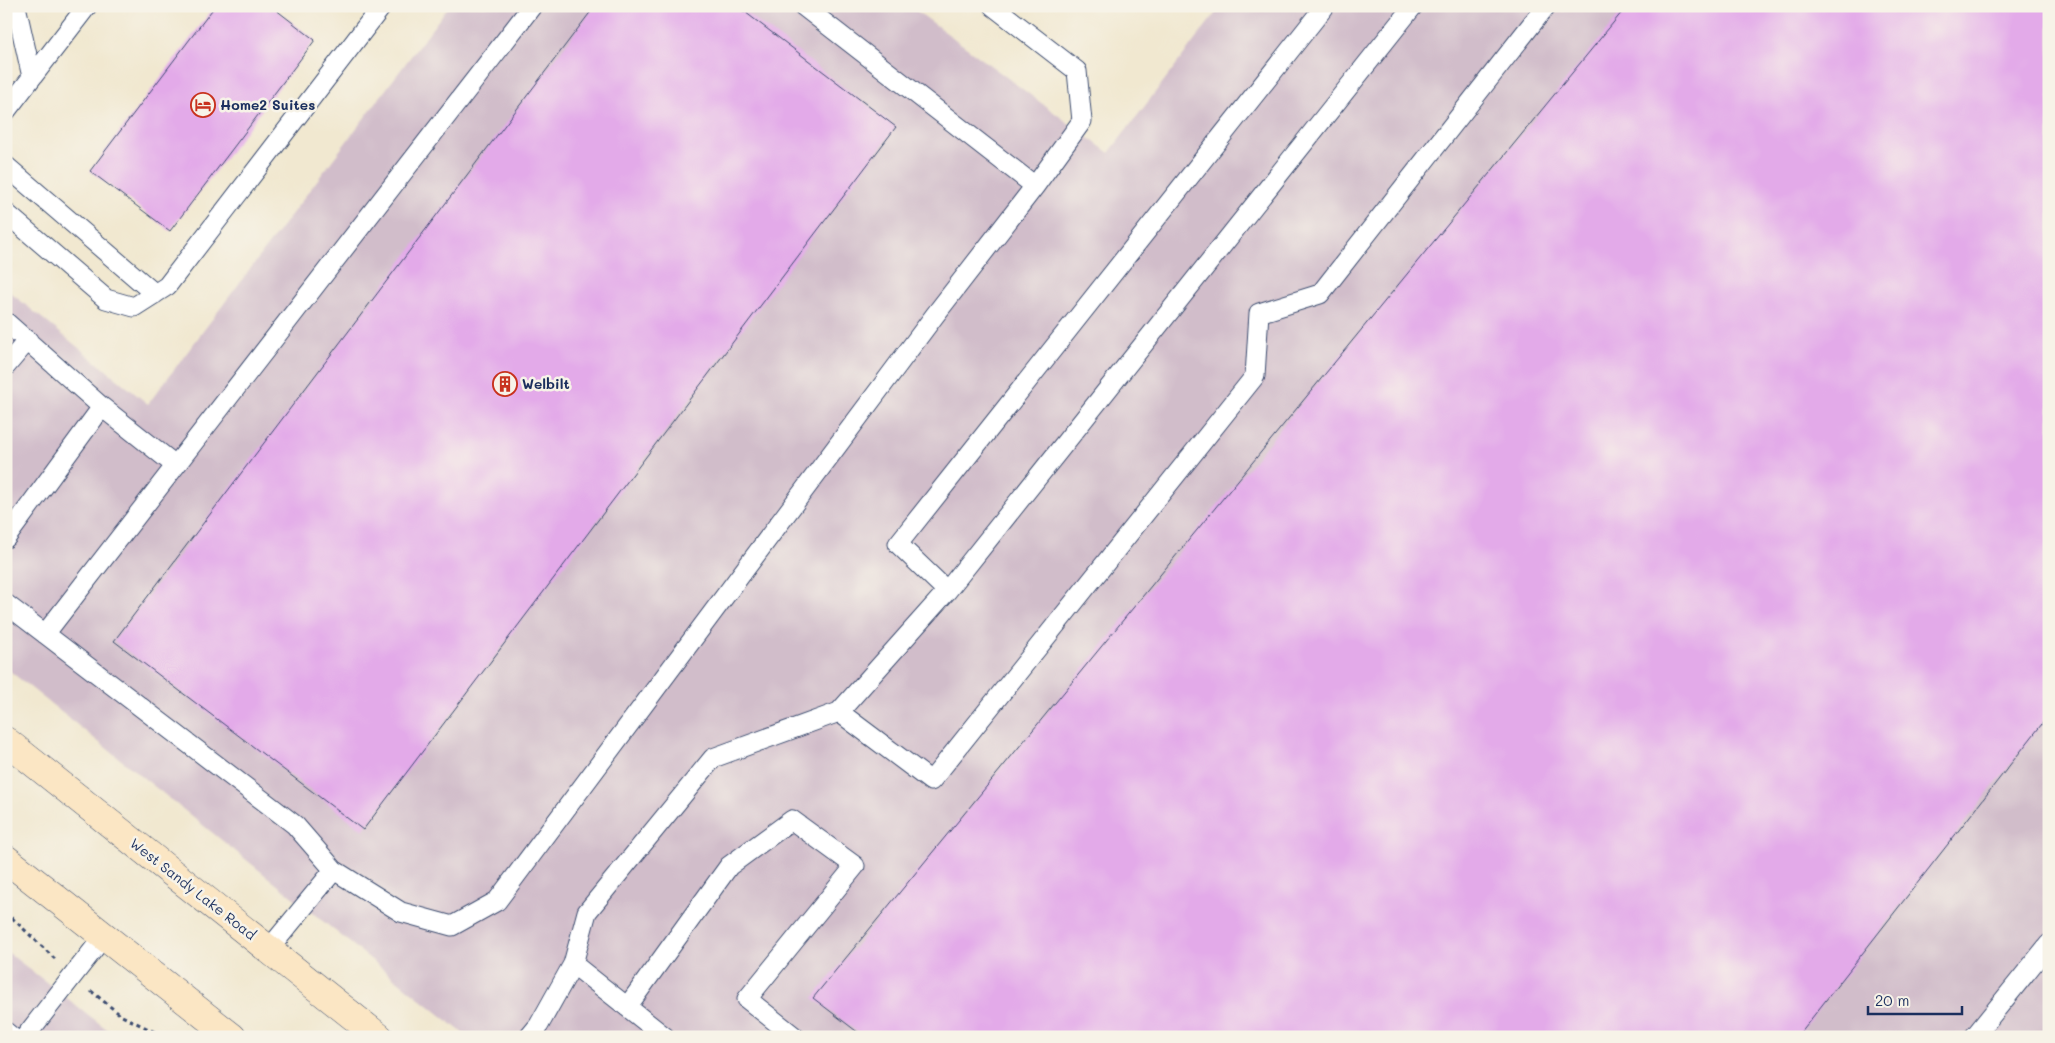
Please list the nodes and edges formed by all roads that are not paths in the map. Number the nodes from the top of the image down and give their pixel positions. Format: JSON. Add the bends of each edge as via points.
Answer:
{"nodes":[{"id":1,"x":16,"y":6,"type":"edge"},
{"id":2,"x":87,"y":6,"type":"edge"},
{"id":3,"x":382,"y":6,"type":"edge"},
{"id":4,"x":532,"y":6,"type":"edge"},
{"id":5,"x":803,"y":6,"type":"edge"},
{"id":6,"x":993,"y":6,"type":"edge"},
{"id":7,"x":1325,"y":6,"type":"edge"},
{"id":8,"x":1413,"y":6,"type":"edge"},
{"id":9,"x":1546,"y":6,"type":"edge"},
{"id":10,"x":32,"y":77,"type":"junction"},
{"id":11,"x":6,"y":112,"type":"edge"},
{"id":12,"x":6,"y":166,"type":"edge"},
{"id":13,"x":1034,"y":186,"type":"junction"},
{"id":14,"x":6,"y":213,"type":"edge"},
{"id":15,"x":155,"y":294,"type":"junction"},
{"id":16,"x":6,"y":322,"type":"edge"},
{"id":17,"x":28,"y":340,"type":"junction"},
{"id":18,"x":6,"y":366,"type":"edge"},
{"id":19,"x":102,"y":407,"type":"junction"},
{"id":20,"x":175,"y":465,"type":"junction"},
{"id":21,"x":6,"y":538,"type":"edge"},
{"id":22,"x":947,"y":591,"type":"junction"},
{"id":23,"x":6,"y":604,"type":"edge"},
{"id":24,"x":45,"y":634,"type":"junction"},
{"id":25,"x":839,"y":712,"type":"junction"},
{"id":26,"x":6,"y":741,"type":"edge"},
{"id":27,"x":6,"y":859,"type":"edge"},
{"id":28,"x":334,"y":870,"type":"junction"},
{"id":29,"x":104,"y":936,"type":"junction"},
{"id":30,"x":2049,"y":944,"type":"edge"},
{"id":31,"x":269,"y":949,"type":"junction"},
{"id":32,"x":573,"y":964,"type":"junction"},
{"id":33,"x":627,"y":1006,"type":"junction"},
{"id":34,"x":6,"y":1032,"type":"edge"},
{"id":35,"x":12,"y":1037,"type":"edge"},
{"id":36,"x":25,"y":1037,"type":"edge"},
{"id":37,"x":232,"y":1037,"type":"edge"},
{"id":38,"x":379,"y":1037,"type":"edge"},
{"id":39,"x":529,"y":1037,"type":"edge"},
{"id":40,"x":665,"y":1037,"type":"edge"},
{"id":41,"x":796,"y":1037,"type":"edge"},
{"id":42,"x":1974,"y":1037,"type":"edge"}],
"edges":[{"from":1,"to":10,"type":"lane"},
{"from":2,"to":10,"type":"lane"},
{"from":3,"to":15,"type":"lane","via":[[167,286]]},
{"from":4,"to":20,"type":"lane"},
{"from":5,"to":13,"type":"lane"},
{"from":6,"to":13,"type":"lane","via":[[1077,71],[1082,121]]},
{"from":7,"to":22,"type":"lane","via":[[898,544]]},
{"from":8,"to":22,"type":"lane"},
{"from":9,"to":25,"type":"lane","via":[[1320,294],[1259,313],[1255,376],[932,781]]},
{"from":10,"to":11,"type":"lane"},
{"from":12,"to":15,"type":"lane"},
{"from":13,"to":28,"type":"lane","via":[[497,901],[452,926],[402,912]]},
{"from":14,"to":15,"type":"lane","via":[[106,299],[134,307]]},
{"from":16,"to":17,"type":"lane"},
{"from":17,"to":18,"type":"lane"},
{"from":17,"to":19,"type":"lane"},
{"from":19,"to":20,"type":"lane"},
{"from":19,"to":21,"type":"lane"},
{"from":20,"to":24,"type":"lane"},
{"from":22,"to":25,"type":"lane"},
{"from":23,"to":24,"type":"lane"},
{"from":24,"to":28,"type":"lane","via":[[295,826]]},
{"from":25,"to":32,"type":"lane","via":[[713,758],[587,912]]},
{"from":26,"to":31,"type":"main road","name":"West Sandy Lake Road"},
{"from":27,"to":29,"type":"main road"},
{"from":28,"to":31,"type":"lane"},
{"from":29,"to":36,"type":"lane"},
{"from":29,"to":37,"type":"main road"},
{"from":30,"to":42,"type":"lane"},
{"from":31,"to":38,"type":"main road","name":"West Sandy Lake Road"},
{"from":32,"to":33,"type":"lane"},
{"from":32,"to":39,"type":"lane"},
{"from":33,"to":40,"type":"lane"},
{"from":33,"to":41,"type":"lane","via":[[729,866],[792,820],[855,866],[748,999]]},
{"from":34,"to":35,"type":"lane"}]}
